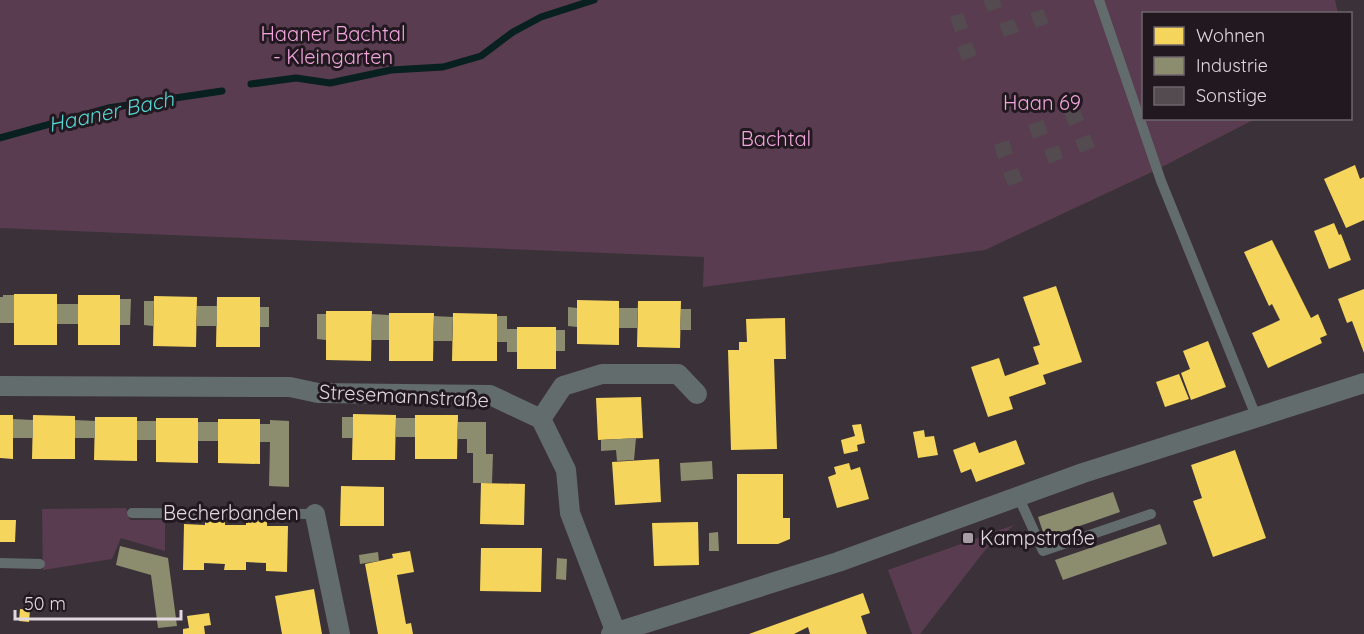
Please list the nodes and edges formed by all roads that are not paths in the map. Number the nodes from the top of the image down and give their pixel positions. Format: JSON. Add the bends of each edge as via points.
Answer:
{"nodes":[{"id":1,"x":1099,"y":0,"type":"edge"},
{"id":2,"x":1364,"y":382,"type":"edge"},
{"id":3,"x":0,"y":386,"type":"edge"},
{"id":4,"x":697,"y":394,"type":"dead end"},
{"id":5,"x":1256,"y":416,"type":"junction"},
{"id":6,"x":541,"y":419,"type":"junction"},
{"id":7,"x":1019,"y":498,"type":"junction"},
{"id":8,"x":132,"y":513,"type":"dead end"},
{"id":9,"x":315,"y":514,"type":"joint"},
{"id":10,"x":1151,"y":514,"type":"dead end"},
{"id":11,"x":0,"y":563,"type":"edge"},
{"id":12,"x":40,"y":564,"type":"dead end"},
{"id":13,"x":614,"y":633,"type":"edge"},
{"id":14,"x":340,"y":634,"type":"edge"}],
"edges":[{"from":1,"to":5,"type":"lane","via":[[1161,181]]},
{"from":2,"to":5,"type":"street"},
{"from":3,"to":6,"type":"street","name":"Stresemannstraße","via":[[290,387],[318,393],[490,395]]},
{"from":4,"to":6,"type":"street","via":[[678,374],[602,374],[563,386]]},
{"from":5,"to":7,"type":"street"},
{"from":6,"to":13,"type":"street","via":[[566,470],[570,513]]},
{"from":7,"to":10,"type":"lane","via":[[1042,551]]},
{"from":7,"to":13,"type":"street","via":[[838,562]]},
{"from":8,"to":9,"type":"lane","name":"Becherbanden"},
{"from":9,"to":14,"type":"street","name":"Becherbanden"},
{"from":11,"to":12,"type":"lane"}]}
